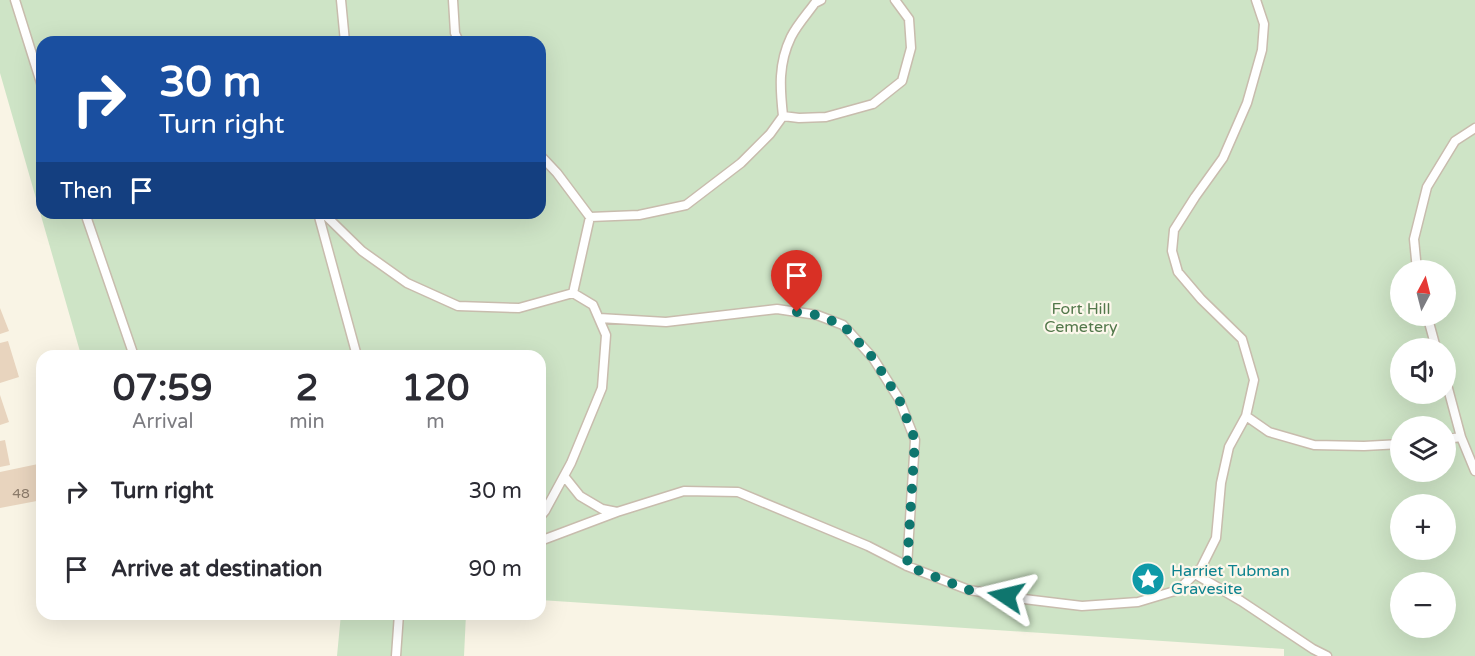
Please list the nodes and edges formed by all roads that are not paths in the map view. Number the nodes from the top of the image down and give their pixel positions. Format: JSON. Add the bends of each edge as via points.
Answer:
{"nodes":[{"id":1,"x":15,"y":0,"type":"edge"},
{"id":2,"x":341,"y":0,"type":"edge"},
{"id":3,"x":453,"y":0,"type":"edge"},
{"id":4,"x":821,"y":0,"type":"edge"},
{"id":5,"x":895,"y":0,"type":"edge"},
{"id":6,"x":1256,"y":0,"type":"edge"},
{"id":7,"x":344,"y":36,"type":"edge"},
{"id":8,"x":456,"y":36,"type":"edge"},
{"id":9,"x":36,"y":67,"type":"edge"},
{"id":10,"x":783,"y":116,"type":"junction"},
{"id":11,"x":1475,"y":128,"type":"edge"},
{"id":12,"x":546,"y":161,"type":"edge"},
{"id":13,"x":590,"y":217,"type":"junction"},
{"id":14,"x":87,"y":219,"type":"edge"},
{"id":15,"x":320,"y":219,"type":"edge"},
{"id":16,"x":329,"y":219,"type":"edge"},
{"id":17,"x":1416,"y":260,"type":"edge"},
{"id":18,"x":573,"y":292,"type":"junction"},
{"id":19,"x":598,"y":318,"type":"junction"},
{"id":20,"x":132,"y":350,"type":"edge"},
{"id":21,"x":355,"y":350,"type":"edge"},
{"id":22,"x":1452,"y":404,"type":"edge"},
{"id":23,"x":1246,"y":416,"type":"junction"},
{"id":24,"x":1461,"y":437,"type":"junction"},
{"id":25,"x":1456,"y":438,"type":"edge"},
{"id":26,"x":1390,"y":445,"type":"edge"},
{"id":27,"x":1475,"y":471,"type":"edge"},
{"id":28,"x":564,"y":476,"type":"junction"},
{"id":29,"x":546,"y":509,"type":"edge"},
{"id":30,"x":617,"y":512,"type":"junction"},
{"id":31,"x":546,"y":540,"type":"edge"},
{"id":32,"x":907,"y":566,"type":"junction"},
{"id":33,"x":1195,"y":574,"type":"junction"},
{"id":34,"x":399,"y":620,"type":"edge"},
{"id":35,"x":396,"y":656,"type":"edge"},
{"id":36,"x":1327,"y":656,"type":"edge"}],
"edges":[{"from":1,"to":9,"type":"lane"},
{"from":2,"to":7,"type":"lane"},
{"from":3,"to":8,"type":"lane"},
{"from":4,"to":10,"type":"lane","via":[[792,36],[782,57]]},
{"from":5,"to":10,"type":"lane","via":[[909,19],[911,48],[902,81],[873,104],[826,117]]},
{"from":6,"to":23,"type":"lane","via":[[1264,24],[1262,50],[1247,103],[1223,158],[1174,230],[1172,251],[1178,272],[1242,339],[1254,380]]},
{"from":10,"to":13,"type":"lane","via":[[741,164],[686,205],[639,215]]},
{"from":11,"to":17,"type":"lane","via":[[1455,141],[1427,187],[1414,239]]},
{"from":12,"to":13,"type":"lane"},
{"from":13,"to":18,"type":"lane"},
{"from":14,"to":20,"type":"lane"},
{"from":15,"to":21,"type":"lane"},
{"from":16,"to":18,"type":"lane","via":[[362,251],[407,283],[458,306],[519,308]]},
{"from":18,"to":19,"type":"lane","via":[[593,305]]},
{"from":19,"to":28,"type":"lane","via":[[606,335],[602,388]]},
{"from":19,"to":32,"type":"lane","via":[[666,322],[777,309],[817,315],[843,325],[873,358],[899,399],[915,440]]},
{"from":22,"to":24,"type":"lane"},
{"from":23,"to":26,"type":"lane","via":[[1269,432],[1314,445]]},
{"from":23,"to":33,"type":"lane","via":[[1229,447],[1216,538]]},
{"from":24,"to":25,"type":"lane"},
{"from":24,"to":27,"type":"lane"},
{"from":28,"to":29,"type":"lane"},
{"from":28,"to":30,"type":"lane","via":[[580,496],[602,509]]},
{"from":30,"to":31,"type":"lane"},
{"from":30,"to":32,"type":"lane","via":[[684,491],[738,492]]},
{"from":32,"to":33,"type":"lane","via":[[969,590],[1082,606],[1138,602],[1178,590]]},
{"from":33,"to":36,"type":"lane"},
{"from":34,"to":35,"type":"lane"}]}
